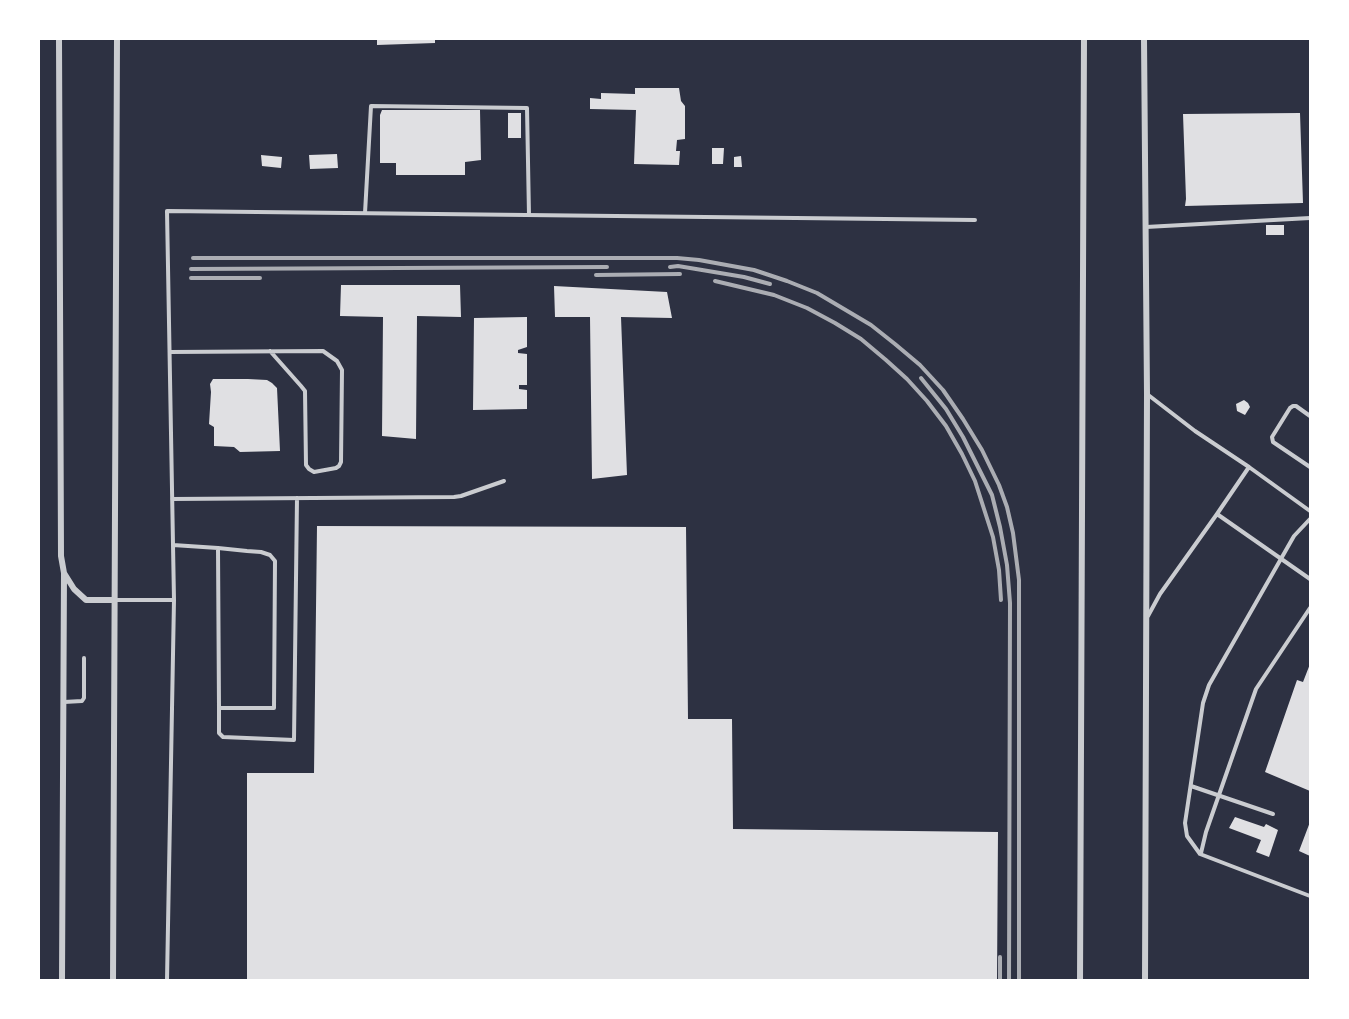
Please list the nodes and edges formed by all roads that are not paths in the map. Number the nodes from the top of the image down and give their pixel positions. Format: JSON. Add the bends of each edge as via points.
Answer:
{"nodes":[{"id":1,"x":59,"y":39,"type":"edge"},
{"id":2,"x":117,"y":39,"type":"edge"},
{"id":3,"x":1084,"y":39,"type":"edge"},
{"id":4,"x":1144,"y":39,"type":"edge"},
{"id":5,"x":365,"y":213,"type":"junction"},
{"id":6,"x":529,"y":215,"type":"junction"},
{"id":7,"x":1310,"y":218,"type":"edge"},
{"id":8,"x":975,"y":220,"type":"dead end"},
{"id":9,"x":1145,"y":227,"type":"junction"},
{"id":10,"x":270,"y":351,"type":"junction"},
{"id":11,"x":170,"y":352,"type":"junction"},
{"id":12,"x":1147,"y":394,"type":"junction"},
{"id":13,"x":1310,"y":416,"type":"edge"},
{"id":14,"x":1249,"y":467,"type":"junction"},
{"id":15,"x":1310,"y":467,"type":"edge"},
{"id":16,"x":504,"y":481,"type":"dead end"},
{"id":17,"x":297,"y":498,"type":"junction"},
{"id":18,"x":172,"y":499,"type":"junction"},
{"id":19,"x":1310,"y":511,"type":"edge"},
{"id":20,"x":1217,"y":514,"type":"junction"},
{"id":21,"x":1310,"y":519,"type":"edge"},
{"id":22,"x":173,"y":545,"type":"junction"},
{"id":23,"x":218,"y":548,"type":"junction"},
{"id":24,"x":1282,"y":559,"type":"junction"},
{"id":25,"x":64,"y":573,"type":"junction"},
{"id":26,"x":1310,"y":579,"type":"edge"},
{"id":27,"x":115,"y":600,"type":"junction"},
{"id":28,"x":174,"y":600,"type":"junction"},
{"id":29,"x":1310,"y":608,"type":"edge"},
{"id":30,"x":1146,"y":619,"type":"junction"},
{"id":31,"x":84,"y":658,"type":"dead end"},
{"id":32,"x":64,"y":702,"type":"junction"},
{"id":33,"x":219,"y":708,"type":"junction"},
{"id":34,"x":1191,"y":786,"type":"junction"},
{"id":35,"x":1219,"y":796,"type":"junction"},
{"id":36,"x":1273,"y":814,"type":"dead end"},
{"id":37,"x":1200,"y":854,"type":"junction"},
{"id":38,"x":1310,"y":896,"type":"edge"},
{"id":39,"x":62,"y":980,"type":"edge"},
{"id":40,"x":113,"y":980,"type":"edge"},
{"id":41,"x":167,"y":980,"type":"edge"},
{"id":42,"x":1080,"y":980,"type":"edge"},
{"id":43,"x":1144,"y":980,"type":"edge"}],
"edges":[{"from":1,"to":25,"type":"street"},
{"from":2,"to":27,"type":"street"},
{"from":3,"to":42,"type":"street"},
{"from":4,"to":9,"type":"street"},
{"from":5,"to":6,"type":"lane"},
{"from":5,"to":6,"type":"lane","via":[[371,106],[527,108]]},
{"from":5,"to":11,"type":"lane","via":[[167,211]]},
{"from":6,"to":8,"type":"lane"},
{"from":7,"to":9,"type":"lane"},
{"from":9,"to":12,"type":"street"},
{"from":10,"to":10,"type":"lane","via":[[304,391],[306,465],[314,472],[336,468],[341,462],[342,370],[337,361],[323,351]]},
{"from":10,"to":11,"type":"lane"},
{"from":11,"to":18,"type":"lane"},
{"from":12,"to":14,"type":"lane"},
{"from":12,"to":30,"type":"street"},
{"from":13,"to":15,"type":"lane","via":[[1296,406],[1290,408],[1272,439]]},
{"from":14,"to":19,"type":"lane"},
{"from":14,"to":20,"type":"lane"},
{"from":16,"to":17,"type":"lane","via":[[454,497]]},
{"from":17,"to":18,"type":"lane"},
{"from":17,"to":33,"type":"lane","via":[[294,740],[223,737],[219,733]]},
{"from":18,"to":22,"type":"lane"},
{"from":20,"to":24,"type":"lane"},
{"from":20,"to":30,"type":"lane"},
{"from":21,"to":24,"type":"lane","via":[[1294,536]]},
{"from":22,"to":23,"type":"lane"},
{"from":22,"to":28,"type":"lane"},
{"from":23,"to":33,"type":"lane"},
{"from":23,"to":33,"type":"lane","via":[[261,552],[275,561],[274,708]]},
{"from":24,"to":26,"type":"lane"},
{"from":24,"to":34,"type":"lane","via":[[1209,685]]},
{"from":25,"to":27,"type":"street","via":[[86,600]]},
{"from":25,"to":32,"type":"street"},
{"from":27,"to":28,"type":"lane"},
{"from":27,"to":40,"type":"street"},
{"from":28,"to":41,"type":"lane"},
{"from":29,"to":35,"type":"lane","via":[[1256,689]]},
{"from":30,"to":43,"type":"street"},
{"from":31,"to":32,"type":"lane","via":[[84,698]]},
{"from":32,"to":39,"type":"street"},
{"from":34,"to":35,"type":"lane"},
{"from":34,"to":37,"type":"lane","via":[[1185,823],[1187,836]]},
{"from":35,"to":36,"type":"lane"},
{"from":35,"to":37,"type":"lane"},
{"from":37,"to":38,"type":"lane"}]}
